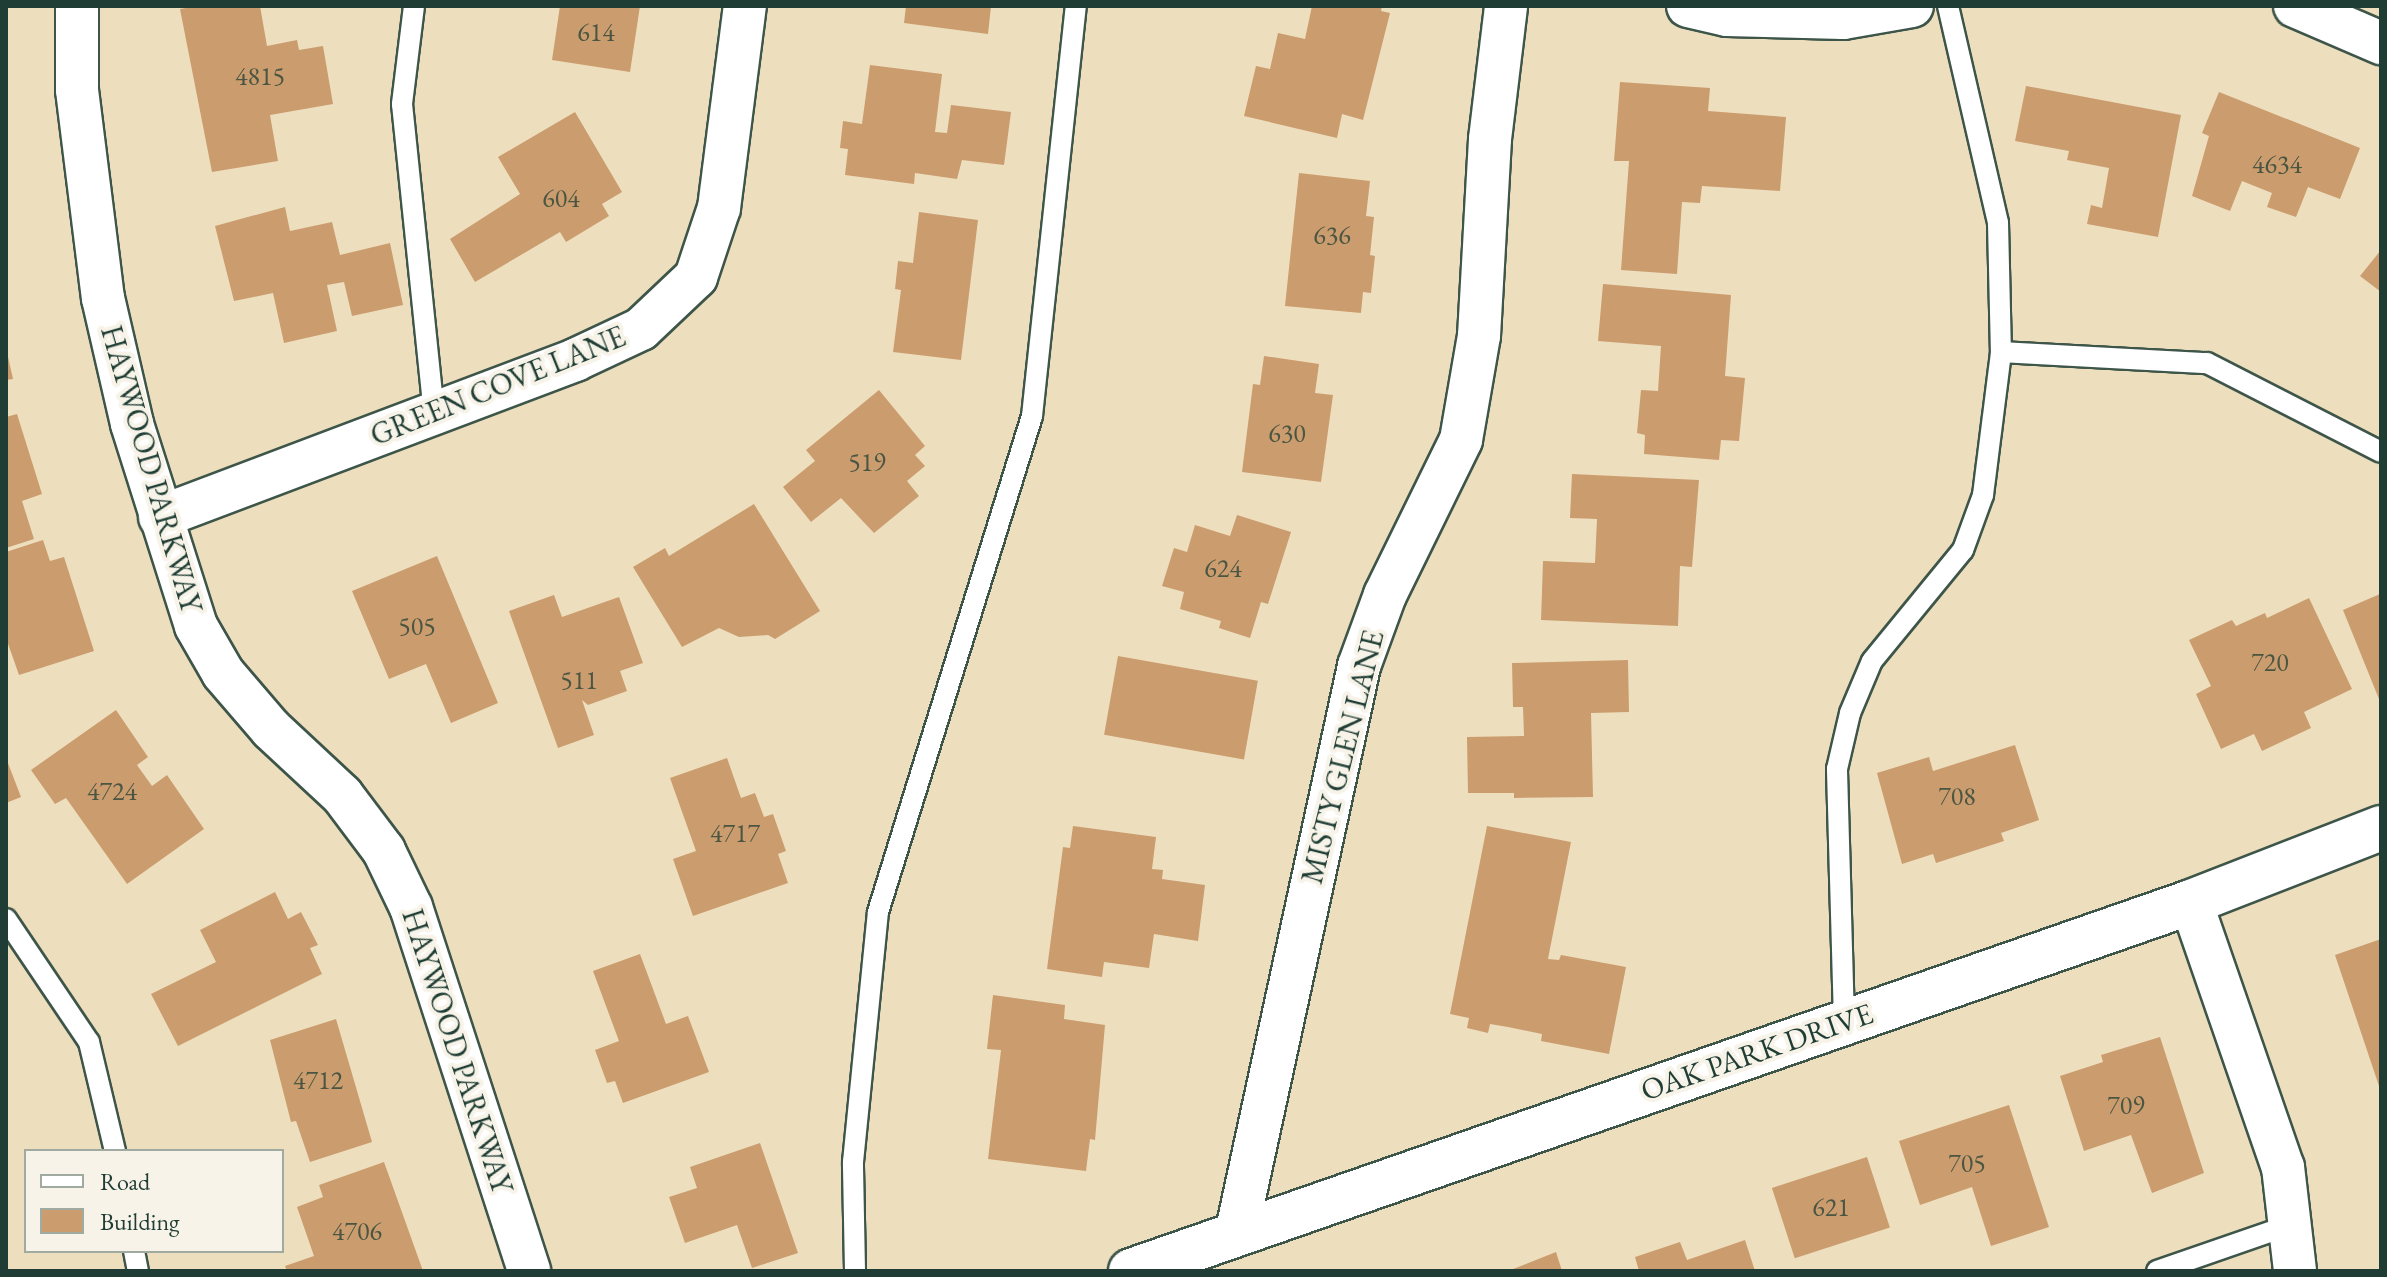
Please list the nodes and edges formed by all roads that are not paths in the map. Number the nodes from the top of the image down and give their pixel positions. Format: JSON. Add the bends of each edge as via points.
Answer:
{"nodes":[{"id":1,"x":77,"y":6,"type":"edge"},
{"id":2,"x":414,"y":6,"type":"edge"},
{"id":3,"x":745,"y":6,"type":"edge"},
{"id":4,"x":1076,"y":6,"type":"edge"},
{"id":5,"x":1506,"y":6,"type":"edge"},
{"id":6,"x":1688,"y":6,"type":"edge"},
{"id":7,"x":1912,"y":6,"type":"edge"},
{"id":8,"x":1948,"y":6,"type":"edge"},
{"id":9,"x":2295,"y":6,"type":"edge"},
{"id":10,"x":2381,"y":43,"type":"edge"},
{"id":11,"x":2001,"y":352,"type":"junction"},
{"id":12,"x":434,"y":412,"type":"junction"},
{"id":13,"x":2381,"y":452,"type":"edge"},
{"id":14,"x":160,"y":517,"type":"junction"},
{"id":15,"x":2381,"y":828,"type":"edge"},
{"id":16,"x":2191,"y":902,"type":"junction"},
{"id":17,"x":6,"y":919,"type":"edge"},
{"id":18,"x":1844,"y":1021,"type":"junction"},
{"id":19,"x":115,"y":1149,"type":"edge"},
{"id":20,"x":2293,"y":1224,"type":"junction"},
{"id":21,"x":1236,"y":1235,"type":"junction"},
{"id":22,"x":529,"y":1271,"type":"edge"},
{"id":23,"x":855,"y":1271,"type":"edge"},
{"id":24,"x":1131,"y":1271,"type":"edge"},
{"id":25,"x":2157,"y":1271,"type":"edge"},
{"id":26,"x":2295,"y":1271,"type":"edge"}],
"edges":[{"from":1,"to":14,"type":"street","name":"HAYWOOD PARKWAY","via":[[77,90],[103,298]]},
{"from":2,"to":12,"type":"lane","via":[[402,104]]},
{"from":3,"to":12,"type":"street","name":"GREEN COVE LANE","via":[[719,208],[696,277],[641,329]]},
{"from":4,"to":23,"type":"lane","via":[[1032,416],[878,912],[853,1162]]},
{"from":5,"to":21,"type":"street","name":"MISTY GLEN LANE","via":[[1490,139],[1479,336],[1461,440],[1385,595],[1359,666]]},
{"from":6,"to":7,"type":"street","via":[[1727,15],[1843,18]]},
{"from":8,"to":11,"type":"lane","via":[[1998,223]]},
{"from":9,"to":10,"type":"street"},
{"from":11,"to":13,"type":"lane","via":[[2207,363]]},
{"from":11,"to":18,"type":"lane","via":[[1983,495],[1963,550],[1872,661],[1850,713],[1837,769]]},
{"from":12,"to":14,"type":"street","name":"GREEN COVE LANE"},
{"from":14,"to":22,"type":"street","name":"HAYWOOD PARKWAY","via":[[196,626],[223,673],[271,729],[342,795],[384,851],[411,907]]},
{"from":15,"to":16,"type":"street","name":"OAK PARK DRIVE"},
{"from":16,"to":18,"type":"street","name":"OAK PARK DRIVE"},
{"from":16,"to":20,"type":"street","via":[[2283,1167]]},
{"from":17,"to":19,"type":"lane","via":[[89,1042]]},
{"from":18,"to":21,"type":"street","name":"OAK PARK DRIVE"},
{"from":20,"to":25,"type":"lane"},
{"from":20,"to":26,"type":"street"},
{"from":21,"to":24,"type":"street","name":"OAK PARK DRIVE"}]}
